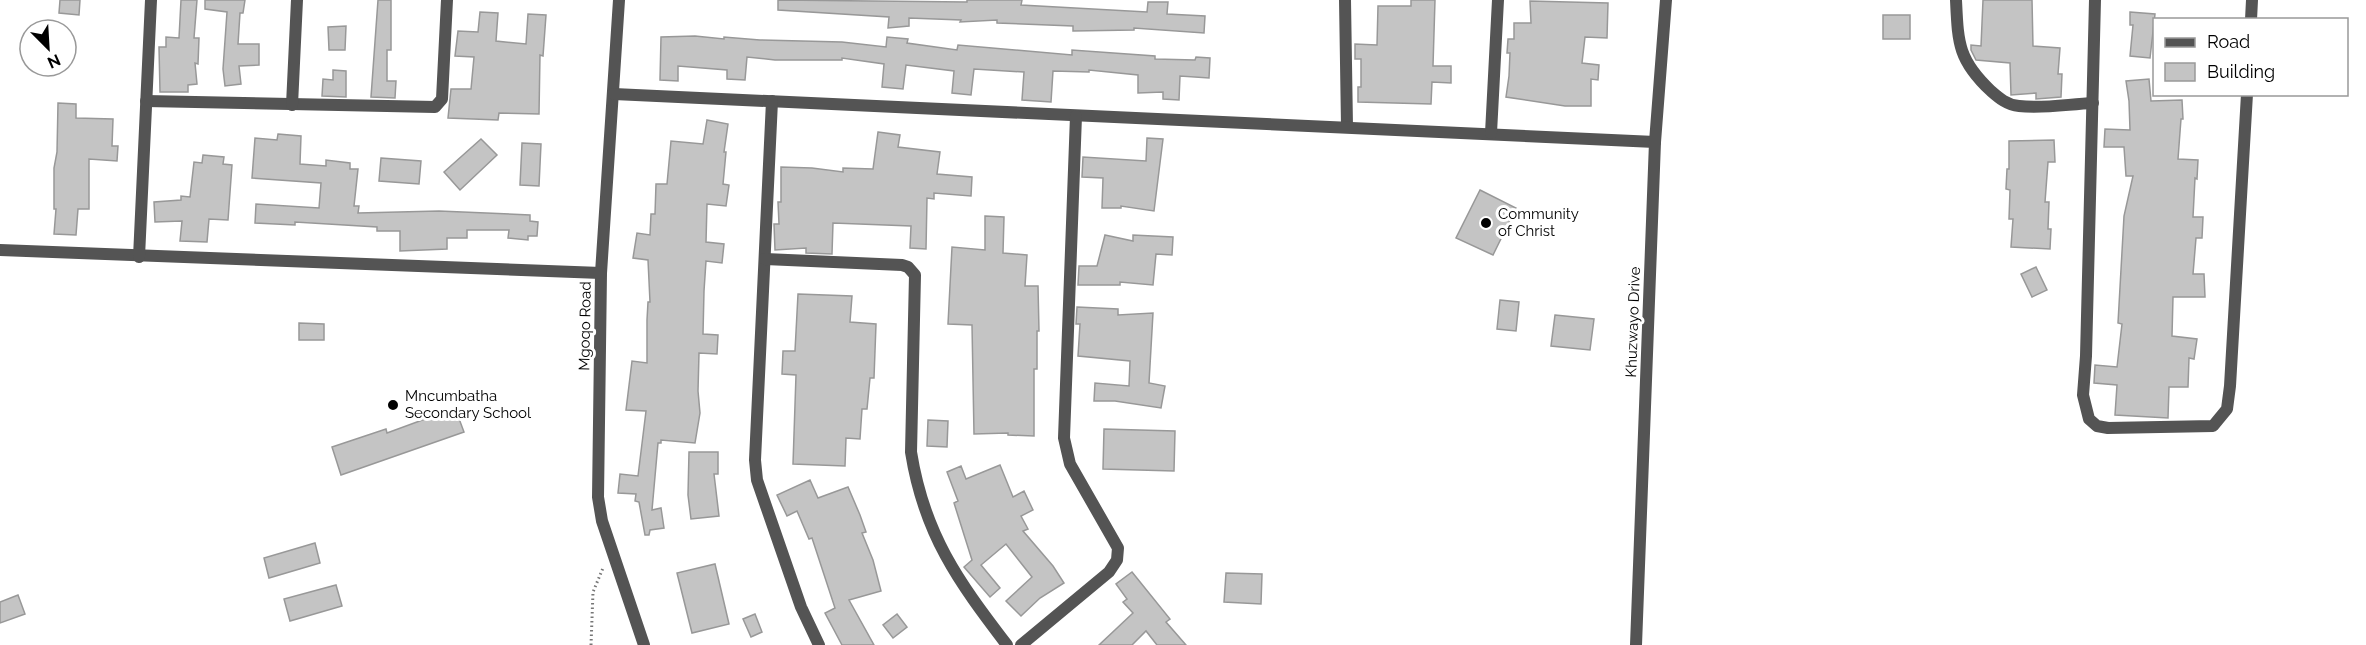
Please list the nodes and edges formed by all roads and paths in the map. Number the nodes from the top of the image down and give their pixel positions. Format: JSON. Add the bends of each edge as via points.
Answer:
{"nodes":[{"id":1,"x":151,"y":0,"type":"edge"},
{"id":2,"x":297,"y":0,"type":"edge"},
{"id":3,"x":447,"y":0,"type":"edge"},
{"id":4,"x":619,"y":0,"type":"edge"},
{"id":5,"x":1345,"y":0,"type":"edge"},
{"id":6,"x":1498,"y":0,"type":"edge"},
{"id":7,"x":1666,"y":0,"type":"edge"},
{"id":8,"x":1956,"y":0,"type":"edge"},
{"id":9,"x":2095,"y":0,"type":"edge"},
{"id":10,"x":2252,"y":0,"type":"edge"},
{"id":11,"x":2251,"y":18,"type":"edge"},
{"id":12,"x":614,"y":94,"type":"junction"},
{"id":13,"x":2247,"y":96,"type":"edge"},
{"id":14,"x":146,"y":101,"type":"junction"},
{"id":15,"x":772,"y":101,"type":"junction"},
{"id":16,"x":2093,"y":103,"type":"junction"},
{"id":17,"x":292,"y":105,"type":"junction"},
{"id":18,"x":1077,"y":116,"type":"junction"},
{"id":19,"x":1347,"y":126,"type":"junction"},
{"id":20,"x":1491,"y":133,"type":"junction"},
{"id":21,"x":1655,"y":142,"type":"junction"},
{"id":22,"x":0,"y":250,"type":"edge"},
{"id":23,"x":139,"y":257,"type":"junction"},
{"id":24,"x":765,"y":259,"type":"junction"},
{"id":25,"x":601,"y":273,"type":"junction"},
{"id":26,"x":612,"y":547,"type":"junction"},
{"id":27,"x":591,"y":645,"type":"edge"},
{"id":28,"x":644,"y":645,"type":"edge"},
{"id":29,"x":819,"y":645,"type":"edge"},
{"id":30,"x":1007,"y":645,"type":"edge"},
{"id":31,"x":1021,"y":645,"type":"edge"},
{"id":32,"x":1636,"y":645,"type":"edge"}],
"edges":[{"from":1,"to":14,"type":"street"},
{"from":2,"to":17,"type":"street"},
{"from":3,"to":17,"type":"street","via":[[442,99],[435,107]]},
{"from":4,"to":12,"type":"street","name":"Mgoqo Road"},
{"from":5,"to":19,"type":"street"},
{"from":6,"to":20,"type":"street"},
{"from":7,"to":21,"type":"street","name":"Khuzwayo Drive"},
{"from":8,"to":16,"type":"street","via":[[1958,33],[1967,66],[2002,101],[2018,106]]},
{"from":9,"to":16,"type":"street"},
{"from":10,"to":11,"type":"street"},
{"from":12,"to":15,"type":"street"},
{"from":12,"to":25,"type":"street","name":"Mgoqo Road"},
{"from":13,"to":16,"type":"street","via":[[2229,399],[2227,409],[2213,426],[2108,428],[2089,419],[2083,395]]},
{"from":14,"to":17,"type":"street"},
{"from":14,"to":23,"type":"street"},
{"from":15,"to":18,"type":"street"},
{"from":15,"to":24,"type":"street"},
{"from":18,"to":19,"type":"street"},
{"from":18,"to":31,"type":"street","via":[[1064,438],[1070,464],[1118,548],[1117,560],[1109,572]]},
{"from":19,"to":20,"type":"street"},
{"from":20,"to":21,"type":"street"},
{"from":21,"to":32,"type":"street","name":"Khuzwayo Drive"},
{"from":22,"to":23,"type":"street"},
{"from":23,"to":25,"type":"street"},
{"from":24,"to":29,"type":"street","via":[[757,480],[801,608]]},
{"from":24,"to":30,"type":"street","via":[[903,265],[915,275],[911,452],[914,474],[937,540],[955,574]]},
{"from":25,"to":26,"type":"street","name":"Mgoqo Road","via":[[598,497]]},
{"from":26,"to":27,"type":"path","via":[[593,592]]},
{"from":26,"to":28,"type":"street","name":"Mgoqo Road"}]}
